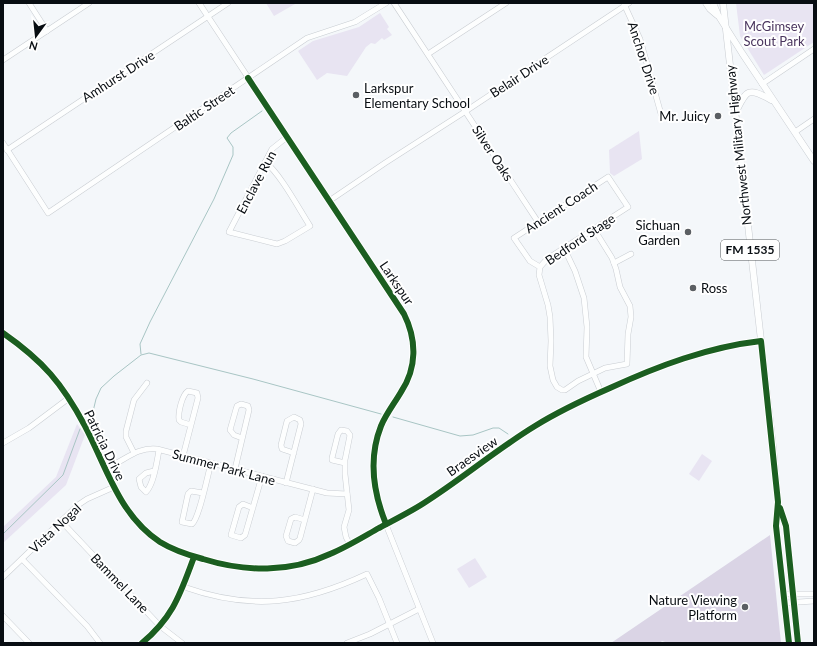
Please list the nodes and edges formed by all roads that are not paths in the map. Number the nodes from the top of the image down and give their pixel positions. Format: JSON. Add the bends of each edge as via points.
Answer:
{"nodes":[{"id":1,"x":29,"y":3,"type":"edge"},
{"id":2,"x":89,"y":3,"type":"edge"},
{"id":3,"x":199,"y":3,"type":"edge"},
{"id":4,"x":228,"y":3,"type":"edge"},
{"id":5,"x":386,"y":3,"type":"edge"},
{"id":6,"x":394,"y":3,"type":"edge"},
{"id":7,"x":506,"y":3,"type":"edge"},
{"id":8,"x":706,"y":3,"type":"edge"},
{"id":9,"x":713,"y":3,"type":"edge"},
{"id":10,"x":723,"y":3,"type":"edge"},
{"id":11,"x":626,"y":4,"type":"edge"},
{"id":12,"x":718,"y":15,"type":"junction"},
{"id":13,"x":208,"y":16,"type":"junction"},
{"id":14,"x":725,"y":26,"type":"junction"},
{"id":15,"x":47,"y":31,"type":"junction"},
{"id":16,"x":814,"y":49,"type":"edge"},
{"id":17,"x":428,"y":54,"type":"junction"},
{"id":18,"x":3,"y":60,"type":"edge"},
{"id":19,"x":248,"y":78,"type":"junction"},
{"id":20,"x":762,"y":84,"type":"junction"},
{"id":21,"x":774,"y":102,"type":"junction"},
{"id":22,"x":466,"y":111,"type":"junction"},
{"id":23,"x":661,"y":114,"type":"dead end"},
{"id":24,"x":735,"y":115,"type":"junction"},
{"id":25,"x":814,"y":120,"type":"edge"},
{"id":26,"x":794,"y":132,"type":"junction"},
{"id":27,"x":287,"y":137,"type":"junction"},
{"id":28,"x":3,"y":143,"type":"edge"},
{"id":29,"x":7,"y":150,"type":"junction"},
{"id":30,"x":814,"y":161,"type":"edge"},
{"id":31,"x":265,"y":162,"type":"junction"},
{"id":32,"x":329,"y":201,"type":"junction"},
{"id":33,"x":628,"y":207,"type":"joint"},
{"id":34,"x":538,"y":222,"type":"junction"},
{"id":35,"x":594,"y":229,"type":"junction"},
{"id":36,"x":564,"y":248,"type":"junction"},
{"id":37,"x":631,"y":254,"type":"dead end"},
{"id":38,"x":614,"y":263,"type":"junction"},
{"id":39,"x":540,"y":267,"type":"junction"},
{"id":40,"x":3,"y":333,"type":"edge"},
{"id":41,"x":761,"y":341,"type":"junction"},
{"id":42,"x":594,"y":373,"type":"junction"},
{"id":43,"x":147,"y":384,"type":"dead end"},
{"id":44,"x":601,"y":392,"type":"junction"},
{"id":45,"x":69,"y":398,"type":"junction"},
{"id":46,"x":191,"y":425,"type":"junction"},
{"id":47,"x":242,"y":438,"type":"junction"},
{"id":48,"x":3,"y":443,"type":"edge"},
{"id":49,"x":159,"y":450,"type":"junction"},
{"id":50,"x":134,"y":453,"type":"junction"},
{"id":51,"x":294,"y":453,"type":"junction"},
{"id":52,"x":183,"y":456,"type":"junction"},
{"id":53,"x":211,"y":463,"type":"junction"},
{"id":54,"x":345,"y":463,"type":"junction"},
{"id":55,"x":105,"y":468,"type":"junction"},
{"id":56,"x":234,"y":469,"type":"junction"},
{"id":57,"x":154,"y":471,"type":"dead end"},
{"id":58,"x":262,"y":476,"type":"junction"},
{"id":59,"x":286,"y":483,"type":"junction"},
{"id":60,"x":114,"y":487,"type":"junction"},
{"id":61,"x":313,"y":489,"type":"junction"},
{"id":62,"x":203,"y":493,"type":"junction"},
{"id":63,"x":347,"y":494,"type":"junction"},
{"id":64,"x":778,"y":502,"type":"junction"},
{"id":65,"x":253,"y":508,"type":"junction"},
{"id":66,"x":305,"y":520,"type":"junction"},
{"id":67,"x":61,"y":521,"type":"junction"},
{"id":68,"x":386,"y":524,"type":"junction"},
{"id":69,"x":350,"y":545,"type":"junction"},
{"id":70,"x":194,"y":557,"type":"junction"},
{"id":71,"x":22,"y":559,"type":"junction"},
{"id":72,"x":3,"y":577,"type":"edge"},
{"id":73,"x":184,"y":587,"type":"junction"},
{"id":74,"x":793,"y":593,"type":"junction"},
{"id":75,"x":784,"y":594,"type":"junction"},
{"id":76,"x":814,"y":594,"type":"edge"},
{"id":77,"x":814,"y":601,"type":"edge"},
{"id":78,"x":794,"y":602,"type":"junction"},
{"id":79,"x":784,"y":603,"type":"junction"},
{"id":80,"x":419,"y":609,"type":"junction"},
{"id":81,"x":3,"y":616,"type":"edge"},
{"id":82,"x":389,"y":624,"type":"junction"},
{"id":83,"x":160,"y":626,"type":"junction"},
{"id":84,"x":29,"y":643,"type":"edge"},
{"id":85,"x":100,"y":643,"type":"edge"},
{"id":86,"x":142,"y":643,"type":"edge"},
{"id":87,"x":182,"y":643,"type":"edge"},
{"id":88,"x":347,"y":643,"type":"edge"},
{"id":89,"x":397,"y":643,"type":"edge"},
{"id":90,"x":433,"y":643,"type":"edge"},
{"id":91,"x":789,"y":643,"type":"edge"},
{"id":92,"x":798,"y":643,"type":"edge"}],
"edges":[{"from":1,"to":15,"type":"street"},
{"from":2,"to":15,"type":"street"},
{"from":3,"to":13,"type":"street","name":"Larkspur"},
{"from":4,"to":13,"type":"street","name":"Amhurst Drive"},
{"from":5,"to":19,"type":"street","name":"Baltic Street","via":[[355,22],[307,38]]},
{"from":6,"to":17,"type":"street","name":"Silver Oaks"},
{"from":7,"to":17,"type":"street"},
{"from":8,"to":12,"type":"main road"},
{"from":9,"to":12,"type":"main road"},
{"from":10,"to":14,"type":"main road","name":"Northwest Military Highway","number":"FM 1535"},
{"from":11,"to":22,"type":"street","name":"Belair Drive"},
{"from":11,"to":23,"type":"street","name":"Anchor Drive","via":[[643,48]]},
{"from":12,"to":14,"type":"main road"},
{"from":13,"to":19,"type":"street","name":"Larkspur"},
{"from":13,"to":29,"type":"street","name":"Amhurst Drive"},
{"from":14,"to":20,"type":"main road"},
{"from":14,"to":24,"type":"main road","name":"Northwest Military Highway","number":"FM 1535"},
{"from":15,"to":18,"type":"street"},
{"from":16,"to":20,"type":"street"},
{"from":17,"to":22,"type":"street","name":"Silver Oaks"},
{"from":19,"to":27,"type":"street","name":"Larkspur"},
{"from":19,"to":29,"type":"street","name":"Baltic Street","via":[[48,213]]},
{"from":20,"to":21,"type":"main road"},
{"from":21,"to":24,"type":"main road","via":[[758,93],[748,93],[742,98]]},
{"from":21,"to":26,"type":"main road"},
{"from":22,"to":32,"type":"street","name":"Belair Drive"},
{"from":22,"to":34,"type":"street","name":"Silver Oaks"},
{"from":24,"to":41,"type":"main road","name":"Northwest Military Highway","number":"FM 1535"},
{"from":25,"to":26,"type":"street"},
{"from":26,"to":30,"type":"main road"},
{"from":27,"to":31,"type":"street","name":"Enclave Run","via":[[272,149]]},
{"from":27,"to":32,"type":"street","name":"Larkspur"},
{"from":28,"to":29,"type":"street"},
{"from":31,"to":31,"type":"street","name":"Enclave Run","via":[[229,232],[277,244],[310,226]]},
{"from":32,"to":68,"type":"street","name":"Larkspur","via":[[404,314],[413,336],[410,375],[380,427],[374,450],[374,486]]},
{"from":33,"to":34,"type":"street","name":"Ancient Coach","via":[[608,177]]},
{"from":33,"to":35,"type":"street","name":"Bedford Stage"},
{"from":34,"to":39,"type":"street","name":"Ancient Coach","via":[[514,238],[530,261]]},
{"from":35,"to":36,"type":"street","name":"Bedford Stage"},
{"from":35,"to":38,"type":"street"},
{"from":36,"to":39,"type":"street","name":"Bedford Stage"},
{"from":36,"to":42,"type":"street","via":[[584,298],[586,354]]},
{"from":37,"to":38,"type":"street"},
{"from":38,"to":42,"type":"street","via":[[620,287],[628,300],[631,312],[627,364]]},
{"from":39,"to":42,"type":"street","name":"Bedford Stage","via":[[539,275],[550,317],[550,371],[557,387],[566,389]]},
{"from":40,"to":45,"type":"street","name":"Patricia Drive","via":[[40,361]]},
{"from":41,"to":44,"type":"street","name":"Braesview","via":[[725,347],[690,357],[654,369]]},
{"from":41,"to":64,"type":"main road","name":"Northwest Military Highway","number":"FM 1535"},
{"from":42,"to":44,"type":"street"},
{"from":43,"to":50,"type":"street","via":[[134,400],[126,431],[126,437]]},
{"from":44,"to":68,"type":"street","name":"Braesview","via":[[535,426],[426,502]]},
{"from":45,"to":48,"type":"street","via":[[29,428]]},
{"from":45,"to":55,"type":"street","name":"Patricia Drive"},
{"from":46,"to":46,"type":"street","via":[[180,422],[178,416],[184,395],[188,391],[196,392],[198,395]]},
{"from":46,"to":52,"type":"street"},
{"from":47,"to":47,"type":"street","via":[[249,410],[248,406],[241,404],[237,406],[230,430]]},
{"from":47,"to":56,"type":"street"},
{"from":49,"to":50,"type":"street","name":"Summer Park Lane","via":[[147,448]]},
{"from":49,"to":52,"type":"street","name":"Summer Park Lane"},
{"from":49,"to":57,"type":"street"},
{"from":50,"to":55,"type":"street","name":"Summer Park Lane"},
{"from":51,"to":51,"type":"street","via":[[301,424],[300,420],[294,417],[287,421],[281,445],[282,449]]},
{"from":51,"to":59,"type":"street"},
{"from":52,"to":53,"type":"street","name":"Summer Park Lane"},
{"from":53,"to":56,"type":"street","name":"Summer Park Lane"},
{"from":53,"to":62,"type":"street"},
{"from":54,"to":54,"type":"street","via":[[350,435],[347,431],[341,430],[332,460]]},
{"from":54,"to":63,"type":"street"},
{"from":55,"to":60,"type":"street","name":"Patricia Drive"},
{"from":56,"to":58,"type":"street","name":"Summer Park Lane"},
{"from":58,"to":59,"type":"street","name":"Summer Park Lane"},
{"from":58,"to":65,"type":"street"},
{"from":59,"to":61,"type":"street","name":"Summer Park Lane"},
{"from":60,"to":67,"type":"street","name":"Vista Nogal","via":[[87,499]]},
{"from":60,"to":70,"type":"street","name":"Patricia Drive","via":[[126,509],[142,528],[162,543]]},
{"from":61,"to":63,"type":"street","name":"Summer Park Lane"},
{"from":61,"to":66,"type":"street"},
{"from":62,"to":62,"type":"street","via":[[191,491],[188,494],[182,522],[194,523]]},
{"from":63,"to":69,"type":"street","via":[[349,510],[344,530]]},
{"from":64,"to":74,"type":"main road","name":"Northwest Military Highway","number":"FM 1535","via":[[786,526]]},
{"from":64,"to":75,"type":"main road","name":"Northwest Military Highway","number":"FM 1535","via":[[776,526]]},
{"from":65,"to":65,"type":"street","via":[[246,535],[241,538],[231,535],[239,507],[243,504]]},
{"from":66,"to":66,"type":"street","via":[[299,540],[288,541],[286,536],[291,519],[296,517]]},
{"from":67,"to":71,"type":"street","name":"Vista Nogal"},
{"from":67,"to":83,"type":"street","name":"Bammel Lane"},
{"from":68,"to":69,"type":"street","name":"Braesview"},
{"from":68,"to":80,"type":"street","name":"Larkspur"},
{"from":69,"to":70,"type":"street","name":"Braesview","via":[[311,562],[275,568],[238,568]]},
{"from":70,"to":73,"type":"street"},
{"from":71,"to":72,"type":"street","name":"Vista Nogal"},
{"from":71,"to":85,"type":"street"},
{"from":73,"to":82,"type":"street","via":[[214,597],[258,602],[281,601],[325,592],[368,574]]},
{"from":73,"to":83,"type":"street","via":[[176,604]]},
{"from":74,"to":75,"type":"street"},
{"from":74,"to":76,"type":"street"},
{"from":74,"to":78,"type":"main road","name":"Northwest Military Highway","number":"FM 1535"},
{"from":75,"to":79,"type":"main road","name":"Northwest Military Highway","number":"FM 1535"},
{"from":77,"to":78,"type":"street"},
{"from":78,"to":79,"type":"street"},
{"from":78,"to":92,"type":"main road","name":"Northwest Military Highway","number":"FM 1535"},
{"from":79,"to":91,"type":"main road","name":"Northwest Military Highway","number":"FM 1535"},
{"from":80,"to":82,"type":"street"},
{"from":80,"to":90,"type":"street","name":"Larkspur"},
{"from":81,"to":84,"type":"street"},
{"from":82,"to":88,"type":"street"},
{"from":82,"to":89,"type":"street"},
{"from":83,"to":86,"type":"street"},
{"from":83,"to":87,"type":"street","name":"Bammel Lane"}]}
